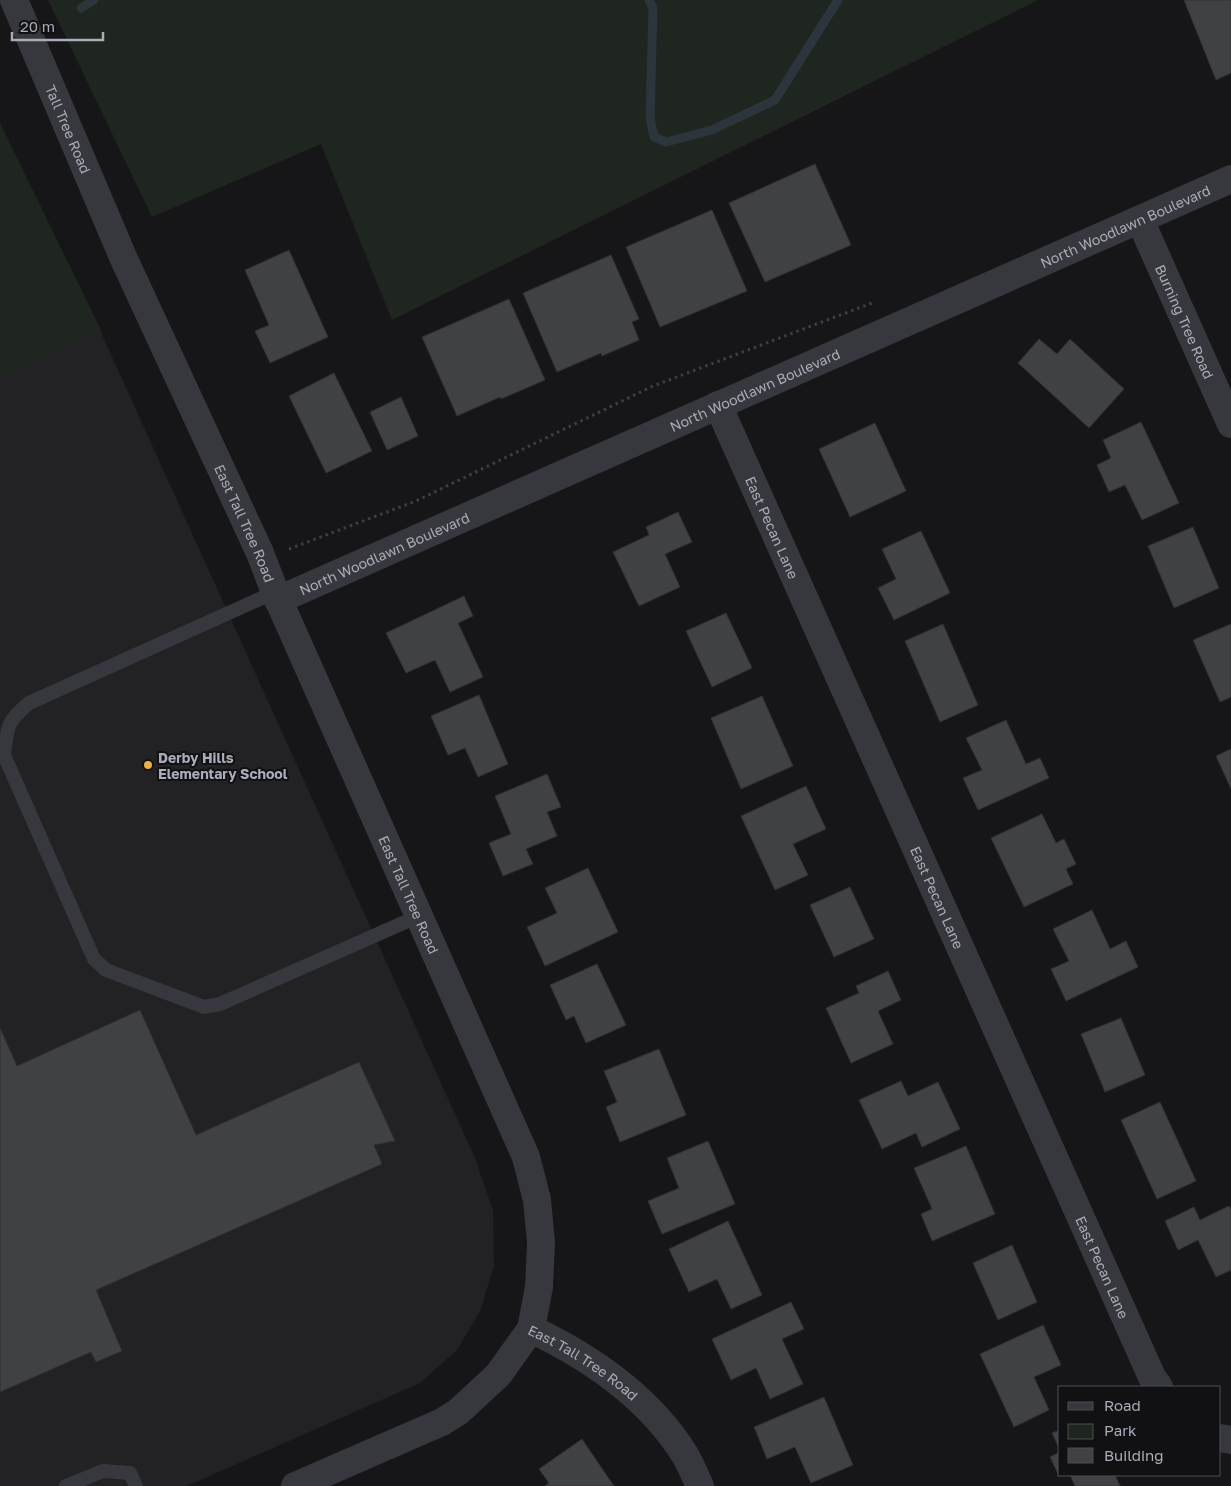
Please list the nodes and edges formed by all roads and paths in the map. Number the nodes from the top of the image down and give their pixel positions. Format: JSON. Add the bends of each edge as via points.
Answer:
{"nodes":[{"id":1,"x":14,"y":0,"type":"edge"},
{"id":2,"x":1231,"y":179,"type":"edge"},
{"id":3,"x":1140,"y":220,"type":"junction"},
{"id":4,"x":122,"y":257,"type":"joint"},
{"id":5,"x":878,"y":300,"type":"dead end"},
{"id":6,"x":718,"y":405,"type":"junction"},
{"id":7,"x":1231,"y":424,"type":"edge"},
{"id":8,"x":289,"y":549,"type":"dead end"},
{"id":9,"x":276,"y":596,"type":"junction"},
{"id":10,"x":419,"y":916,"type":"junction"},
{"id":11,"x":531,"y":1330,"type":"junction"},
{"id":12,"x":1158,"y":1386,"type":"edge"},
{"id":13,"x":66,"y":1486,"type":"edge"},
{"id":14,"x":136,"y":1486,"type":"edge"},
{"id":15,"x":295,"y":1486,"type":"edge"},
{"id":16,"x":700,"y":1486,"type":"edge"}],
"edges":[{"from":1,"to":4,"type":"street","name":"Tall Tree Road"},
{"from":2,"to":3,"type":"street","name":"North Woodlawn Boulevard"},
{"from":3,"to":6,"type":"street","name":"North Woodlawn Boulevard"},
{"from":3,"to":7,"type":"street","name":"Burning Tree Road"},
{"from":4,"to":9,"type":"street","name":"East Tall Tree Road","via":[[260,553]]},
{"from":5,"to":8,"type":"path","via":[[653,386],[416,501]]},
{"from":6,"to":9,"type":"street","name":"North Woodlawn Boulevard"},
{"from":6,"to":12,"type":"street","name":"East Pecan Lane"},
{"from":9,"to":10,"type":"street","name":"East Tall Tree Road"},
{"from":9,"to":10,"type":"lane","via":[[29,703],[14,716],[6,732],[4,755],[94,959],[106,970],[204,1007],[220,1004]]},
{"from":10,"to":11,"type":"street","name":"East Tall Tree Road","via":[[528,1162],[537,1200],[541,1242],[539,1287]]},
{"from":11,"to":15,"type":"street","via":[[498,1375],[458,1412]]},
{"from":11,"to":16,"type":"street","name":"East Tall Tree Road","via":[[595,1364],[634,1394],[663,1424],[686,1456]]},
{"from":13,"to":14,"type":"lane","via":[[103,1471],[130,1473]]}]}
